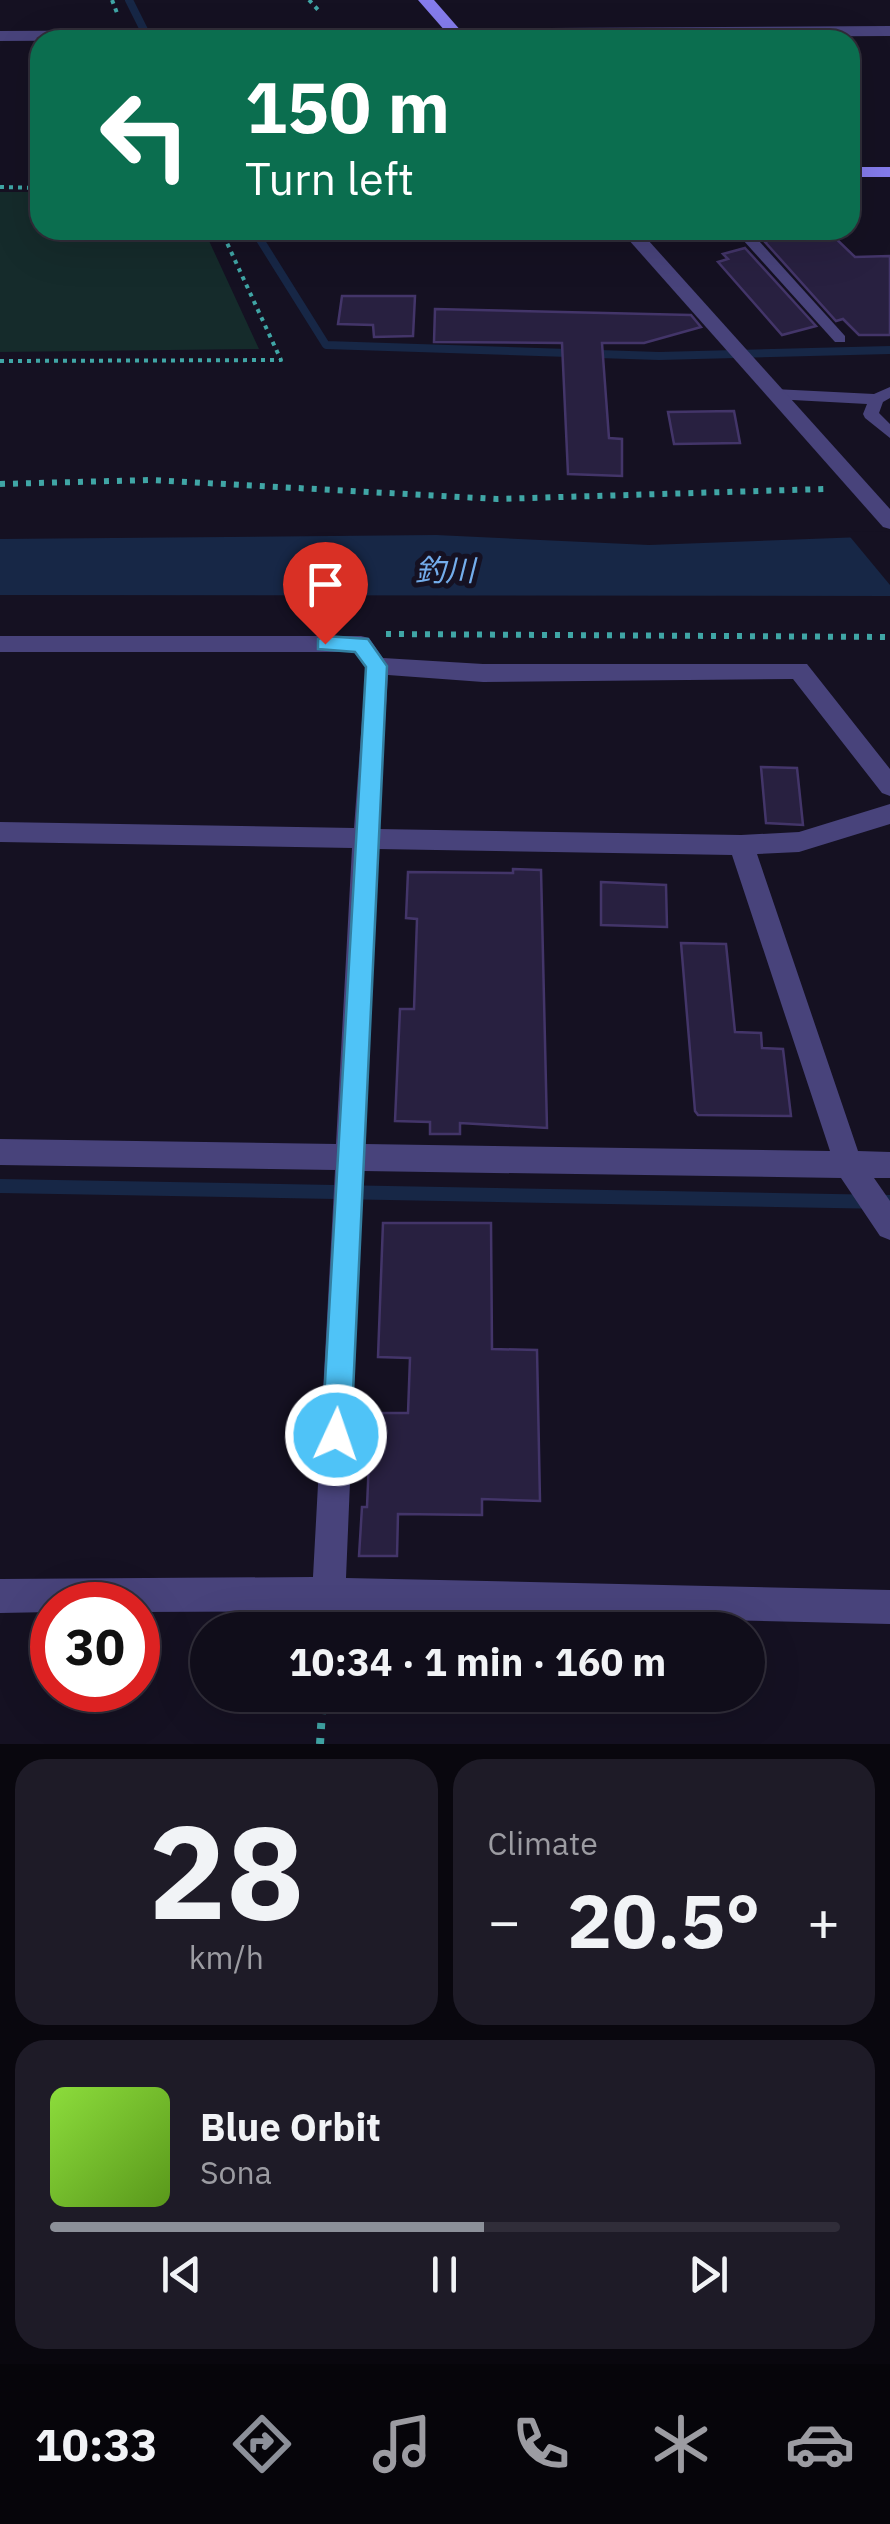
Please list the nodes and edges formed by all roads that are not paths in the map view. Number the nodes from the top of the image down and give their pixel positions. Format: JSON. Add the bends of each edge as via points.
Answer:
{"nodes":[{"id":1,"x":426,"y":0,"type":"edge"},
{"id":2,"x":453,"y":30,"type":"edge"},
{"id":3,"x":860,"y":31,"type":"edge"},
{"id":4,"x":890,"y":31,"type":"edge"},
{"id":5,"x":0,"y":36,"type":"edge"},
{"id":6,"x":30,"y":36,"type":"edge"},
{"id":7,"x":860,"y":172,"type":"edge"},
{"id":8,"x":890,"y":172,"type":"edge"},
{"id":9,"x":638,"y":240,"type":"edge"},
{"id":10,"x":750,"y":240,"type":"edge"},
{"id":11,"x":840,"y":339,"type":"dead end"},
{"id":12,"x":774,"y":394,"type":"junction"},
{"id":13,"x":883,"y":396,"type":"edge"},
{"id":14,"x":890,"y":433,"type":"edge"},
{"id":15,"x":890,"y":522,"type":"edge"},
{"id":16,"x":0,"y":644,"type":"edge"},
{"id":17,"x":376,"y":666,"type":"junction"},
{"id":18,"x":890,"y":786,"type":"edge"},
{"id":19,"x":890,"y":814,"type":"edge"},
{"id":20,"x":0,"y":832,"type":"edge"},
{"id":21,"x":365,"y":838,"type":"junction"},
{"id":22,"x":741,"y":845,"type":"junction"},
{"id":23,"x":0,"y":1152,"type":"edge"},
{"id":24,"x":349,"y":1156,"type":"junction"},
{"id":25,"x":849,"y":1164,"type":"junction"},
{"id":26,"x":890,"y":1165,"type":"edge"},
{"id":27,"x":890,"y":1226,"type":"edge"},
{"id":28,"x":329,"y":1594,"type":"junction"},
{"id":29,"x":0,"y":1596,"type":"edge"},
{"id":30,"x":890,"y":1606,"type":"edge"}],
"edges":[{"from":1,"to":2,"type":"main road"},
{"from":3,"to":4,"type":"street"},
{"from":5,"to":6,"type":"street"},
{"from":7,"to":8,"type":"main road"},
{"from":9,"to":12,"type":"street"},
{"from":10,"to":11,"type":"lane"},
{"from":12,"to":13,"type":"lane"},
{"from":12,"to":15,"type":"street"},
{"from":13,"to":14,"type":"lane","via":[[871,414]]},
{"from":16,"to":17,"type":"street","via":[[361,644]]},
{"from":17,"to":18,"type":"street","via":[[483,673],[799,670]]},
{"from":17,"to":21,"type":"street"},
{"from":19,"to":22,"type":"street","via":[[800,842]]},
{"from":20,"to":21,"type":"street"},
{"from":21,"to":22,"type":"street"},
{"from":21,"to":24,"type":"street"},
{"from":22,"to":25,"type":"street"},
{"from":23,"to":24,"type":"street"},
{"from":24,"to":25,"type":"street"},
{"from":24,"to":28,"type":"street"},
{"from":25,"to":26,"type":"street"},
{"from":25,"to":27,"type":"street"},
{"from":28,"to":29,"type":"street"},
{"from":28,"to":30,"type":"street"}]}
